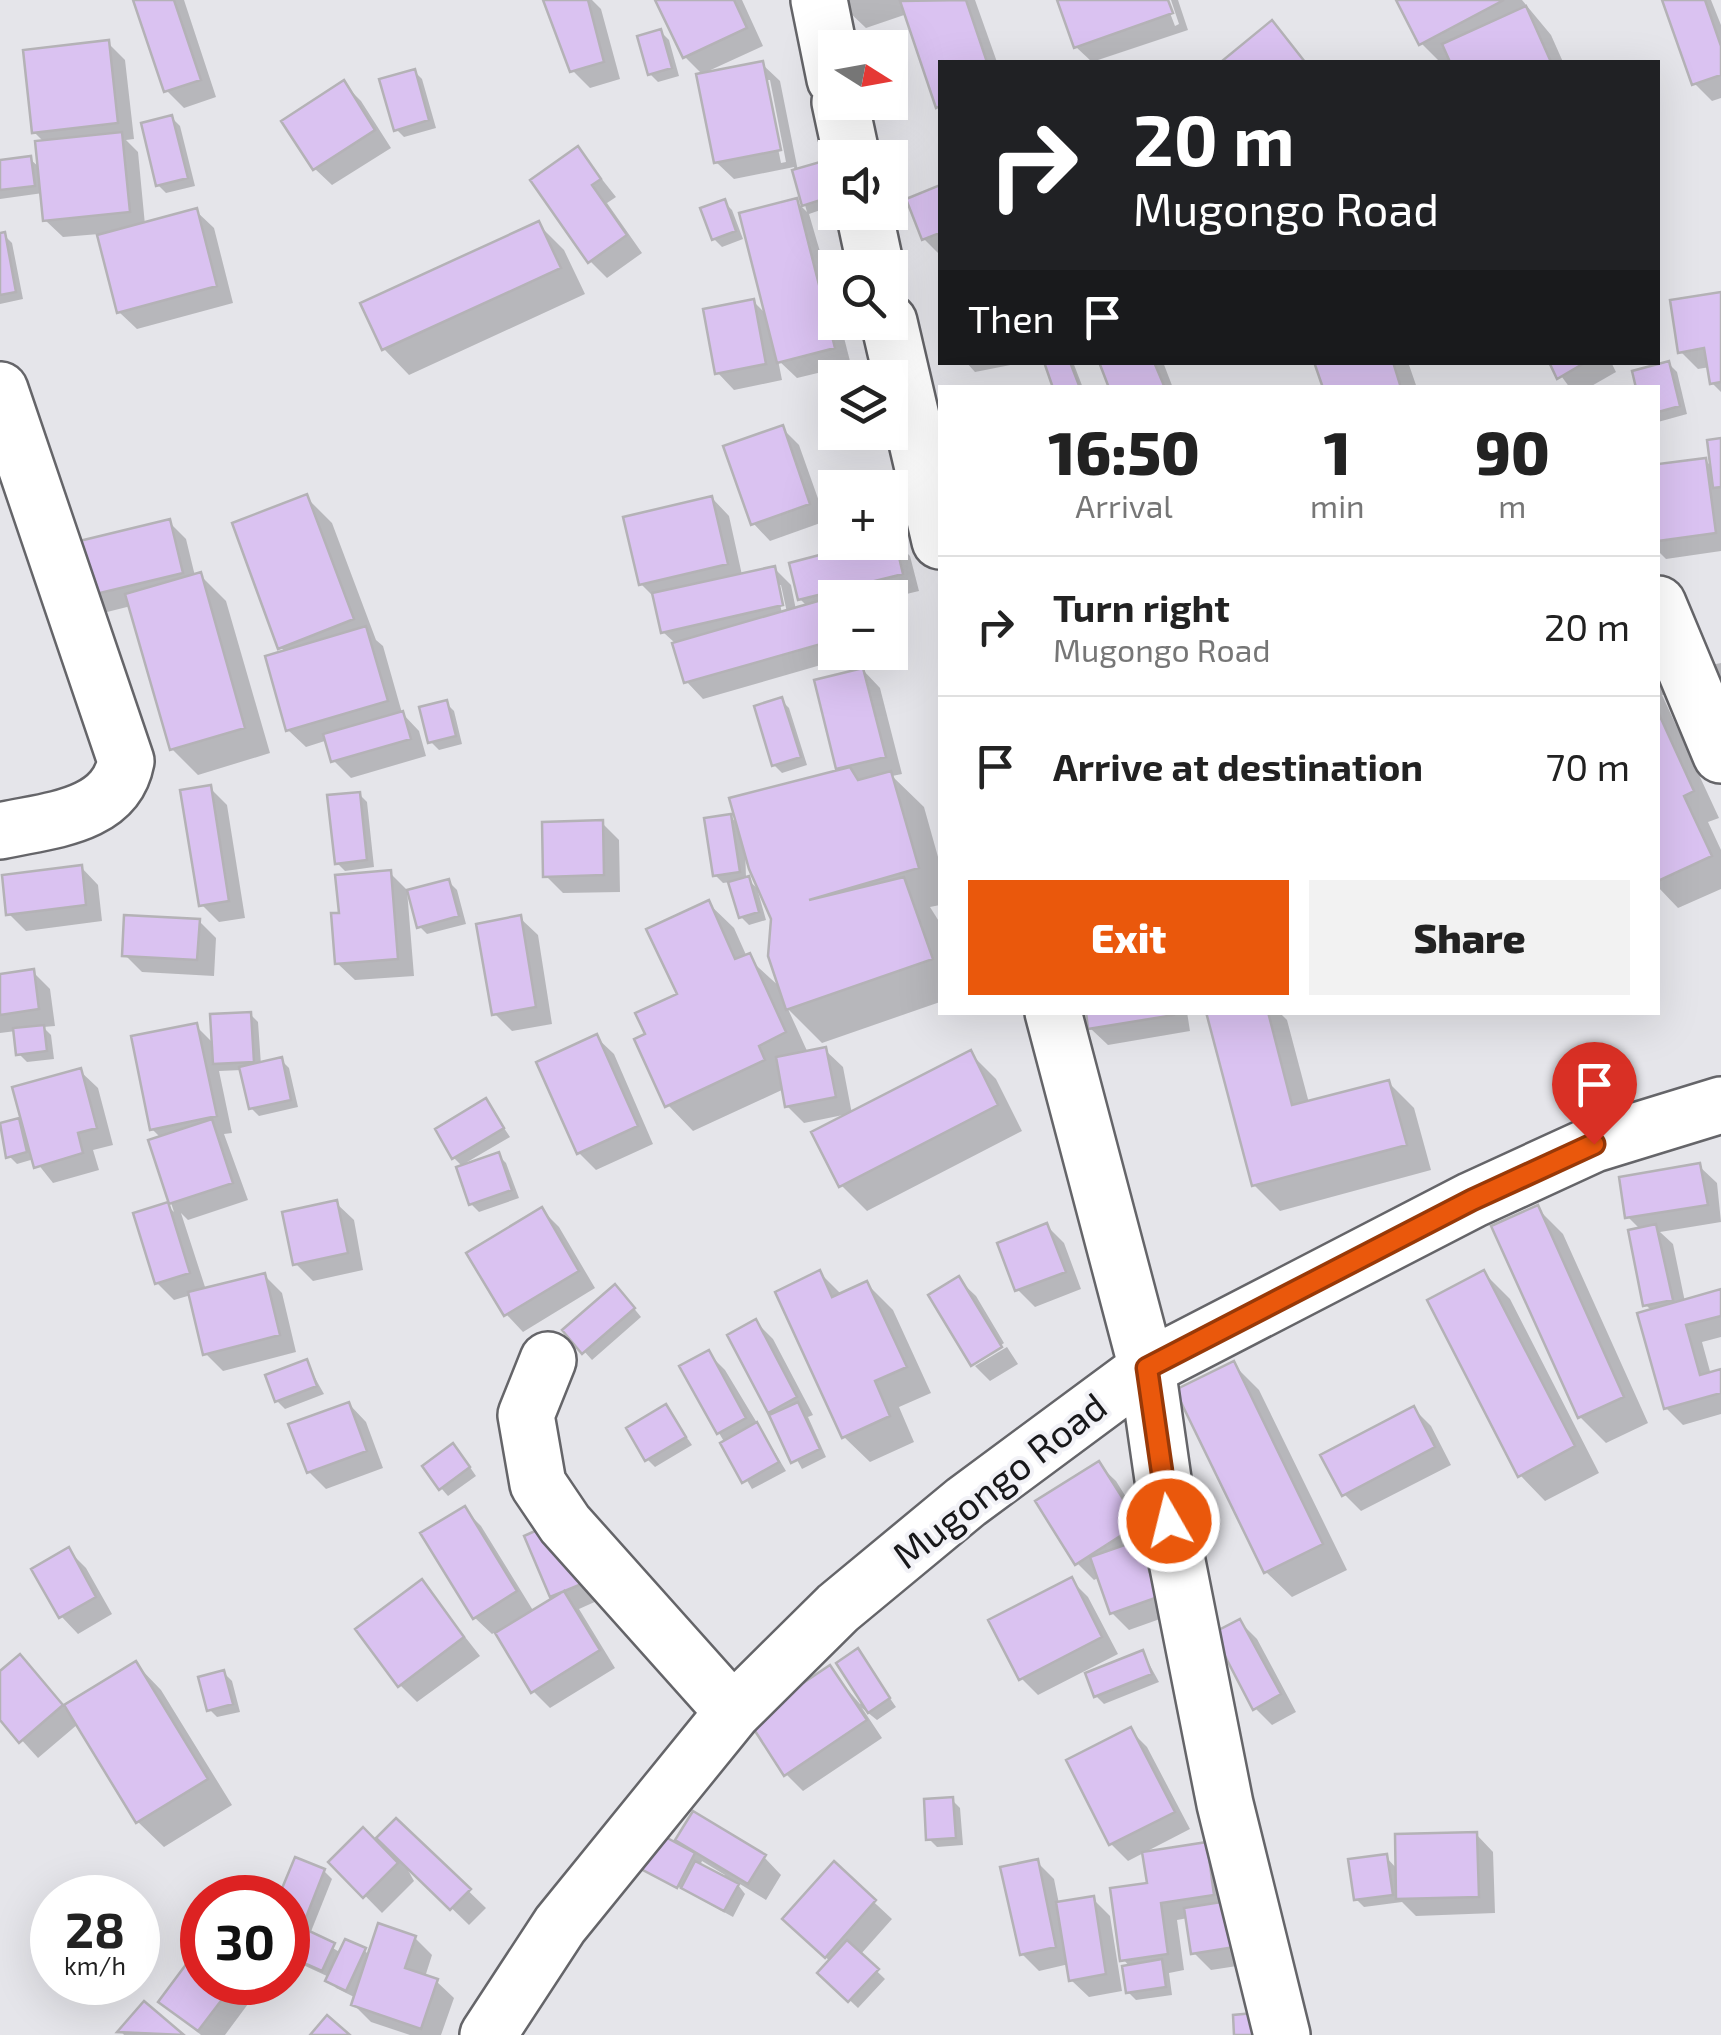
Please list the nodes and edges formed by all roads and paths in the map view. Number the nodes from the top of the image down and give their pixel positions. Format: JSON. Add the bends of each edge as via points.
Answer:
{"nodes":[{"id":1,"x":819,"y":0,"type":"edge"},
{"id":2,"x":825,"y":30,"type":"edge"},
{"id":3,"x":893,"y":340,"type":"edge"},
{"id":4,"x":0,"y":390,"type":"edge"},
{"id":5,"x":938,"y":532,"type":"edge"},
{"id":6,"x":1660,"y":609,"type":"edge"},
{"id":7,"x":1721,"y":755,"type":"edge"},
{"id":8,"x":0,"y":832,"type":"edge"},
{"id":9,"x":1054,"y":1015,"type":"edge"},
{"id":10,"x":1721,"y":1105,"type":"edge"},
{"id":11,"x":548,"y":1360,"type":"dead end"},
{"id":12,"x":1147,"y":1368,"type":"junction"},
{"id":13,"x":733,"y":1712,"type":"junction"},
{"id":14,"x":488,"y":2035,"type":"edge"},
{"id":15,"x":1282,"y":2035,"type":"edge"}],
"edges":[{"from":1,"to":2,"type":"street"},
{"from":3,"to":5,"type":"street"},
{"from":4,"to":8,"type":"street","via":[[126,761],[123,780],[88,810]]},
{"from":6,"to":7,"type":"street"},
{"from":9,"to":12,"type":"street"},
{"from":10,"to":12,"type":"street","name":"Mugongo Road","via":[[1594,1144]]},
{"from":11,"to":13,"type":"street","via":[[526,1415],[538,1484],[564,1524]]},
{"from":12,"to":13,"type":"street","name":"Mugongo Road","via":[[966,1502],[838,1608]]},
{"from":12,"to":15,"type":"street","via":[[1169,1521],[1225,1804]]},
{"from":13,"to":14,"type":"street","name":"Mugongo Road","via":[[560,1925]]}]}
